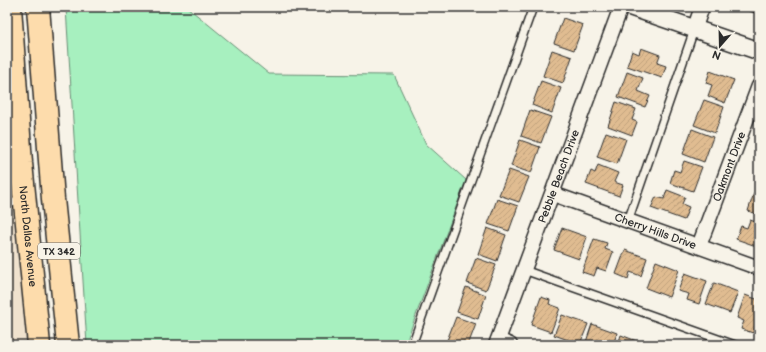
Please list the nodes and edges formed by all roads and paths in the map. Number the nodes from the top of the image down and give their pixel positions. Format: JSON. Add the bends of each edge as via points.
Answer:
{"nodes":[{"id":1,"x":10,"y":7,"type":"edge"},
{"id":2,"x":38,"y":7,"type":"edge"},
{"id":3,"x":534,"y":7,"type":"edge"},
{"id":4,"x":621,"y":7,"type":"edge"},
{"id":5,"x":631,"y":7,"type":"edge"},
{"id":6,"x":702,"y":7,"type":"edge"},
{"id":7,"x":694,"y":30,"type":"junction"},
{"id":8,"x":759,"y":51,"type":"edge"},
{"id":9,"x":759,"y":86,"type":"edge"},
{"id":10,"x":17,"y":163,"type":"junction"},
{"id":11,"x":51,"y":164,"type":"junction"},
{"id":12,"x":552,"y":194,"type":"junction"},
{"id":13,"x":54,"y":199,"type":"junction"},
{"id":14,"x":16,"y":202,"type":"edge"},
{"id":15,"x":628,"y":221,"type":"junction"},
{"id":16,"x":699,"y":246,"type":"junction"},
{"id":17,"x":759,"y":268,"type":"edge"},
{"id":18,"x":524,"y":270,"type":"junction"},
{"id":19,"x":501,"y":343,"type":"edge"},
{"id":20,"x":39,"y":345,"type":"edge"},
{"id":21,"x":68,"y":345,"type":"edge"},
{"id":22,"x":412,"y":345,"type":"edge"},
{"id":23,"x":735,"y":345,"type":"edge"}],
"edges":[{"from":1,"to":10,"type":"main road","name":"North Dallas Avenue","number":"TX 342"},
{"from":2,"to":11,"type":"main road","number":"TX 342"},
{"from":3,"to":22,"type":"lane"},
{"from":4,"to":12,"type":"street","name":"Pebble Beach Drive"},
{"from":5,"to":7,"type":"street"},
{"from":6,"to":7,"type":"street"},
{"from":7,"to":8,"type":"street"},
{"from":7,"to":15,"type":"lane"},
{"from":9,"to":16,"type":"street","name":"Oakmont Drive"},
{"from":10,"to":11,"type":"main road"},
{"from":10,"to":14,"type":"main road","name":"North Dallas Avenue","number":"TX 342"},
{"from":11,"to":13,"type":"main road","number":"TX 342"},
{"from":12,"to":15,"type":"street","name":"Cherry Hills Drive"},
{"from":12,"to":18,"type":"street","name":"Pebble Beach Drive"},
{"from":13,"to":14,"type":"main road"},
{"from":13,"to":21,"type":"main road","number":"TX 342"},
{"from":14,"to":20,"type":"main road","name":"North Dallas Avenue","number":"TX 342"},
{"from":15,"to":16,"type":"street","name":"Cherry Hills Drive"},
{"from":16,"to":17,"type":"street","name":"Cherry Hills Drive"},
{"from":18,"to":19,"type":"street","name":"Pebble Beach Drive"},
{"from":18,"to":23,"type":"lane"}]}
